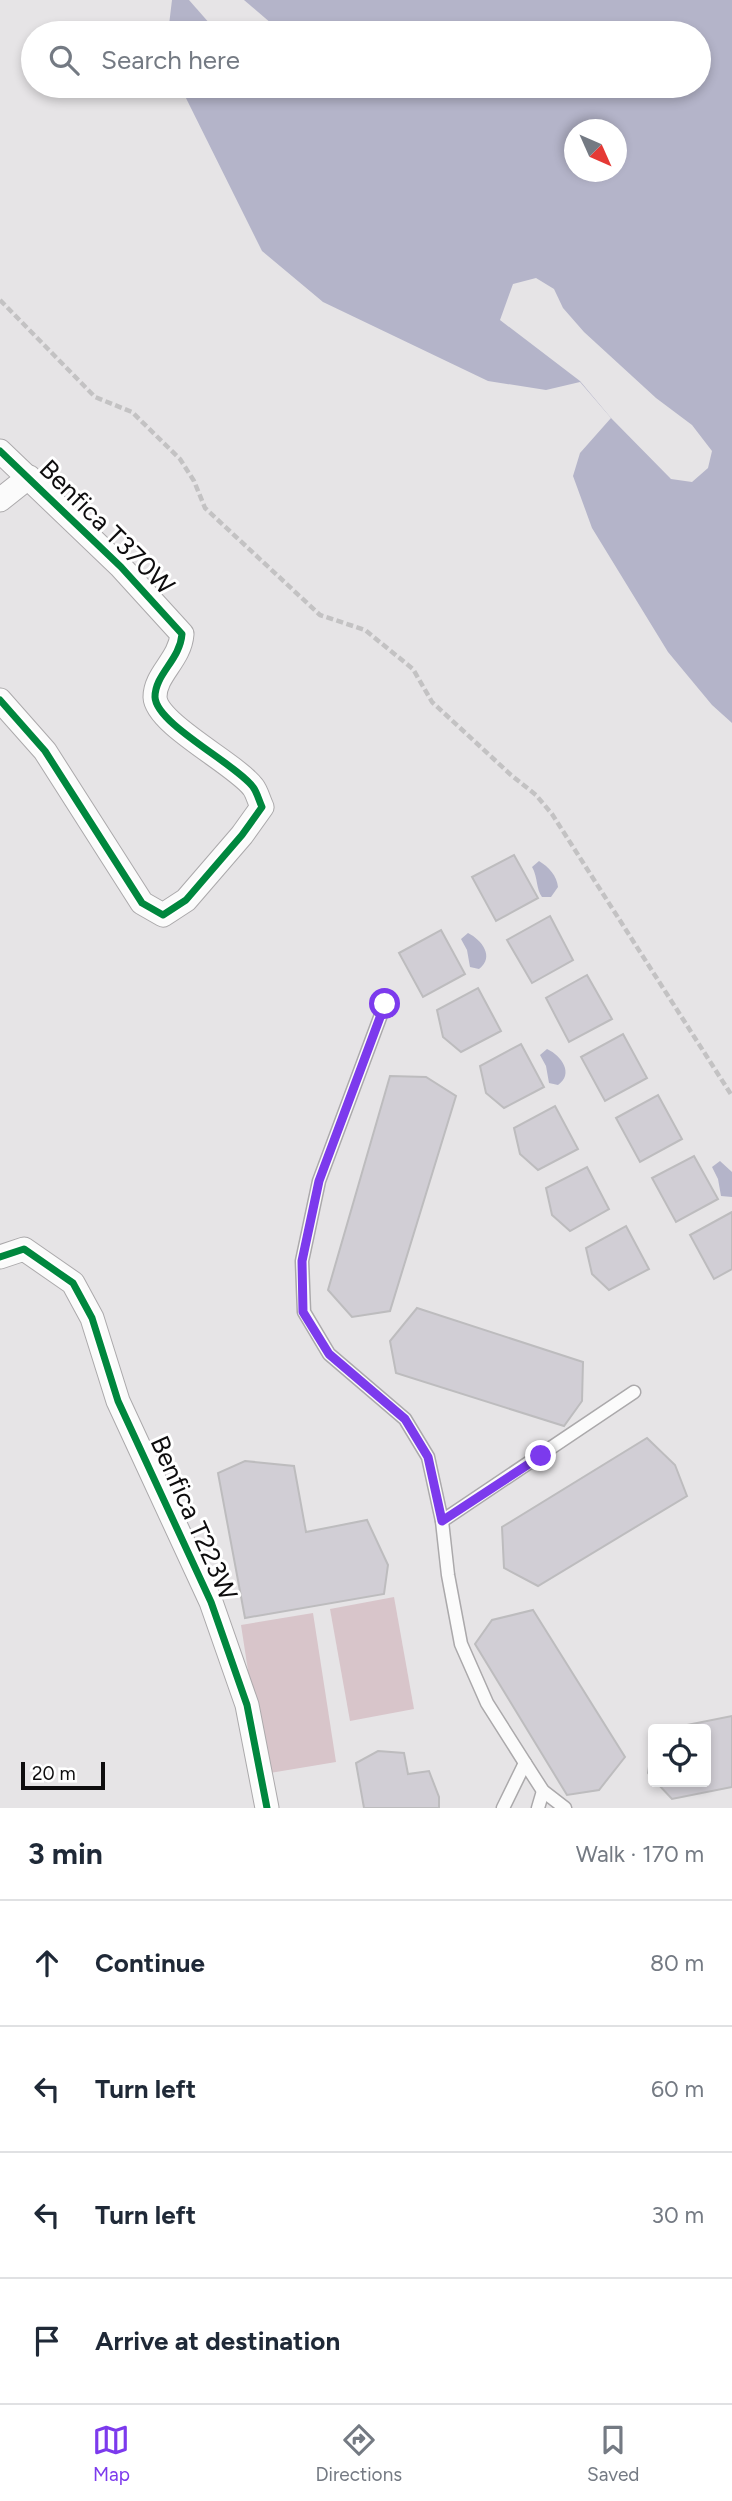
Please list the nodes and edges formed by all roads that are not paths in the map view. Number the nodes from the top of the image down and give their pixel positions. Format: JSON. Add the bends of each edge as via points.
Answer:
{"nodes":[{"id":1,"x":0,"y":451,"type":"edge"},
{"id":2,"x":29,"y":477,"type":"junction"},
{"id":3,"x":0,"y":500,"type":"edge"},
{"id":4,"x":0,"y":700,"type":"edge"},
{"id":5,"x":385,"y":1004,"type":"dead end"},
{"id":6,"x":0,"y":1257,"type":"edge"},
{"id":7,"x":634,"y":1392,"type":"dead end"},
{"id":8,"x":442,"y":1521,"type":"junction"},
{"id":9,"x":525,"y":1763,"type":"junction"},
{"id":10,"x":543,"y":1791,"type":"junction"},
{"id":11,"x":267,"y":1808,"type":"edge"},
{"id":12,"x":503,"y":1808,"type":"edge"},
{"id":13,"x":538,"y":1808,"type":"edge"},
{"id":14,"x":565,"y":1808,"type":"edge"}],
"edges":[{"from":1,"to":2,"type":"street","name":"Benfica T370W"},
{"from":2,"to":3,"type":"street"},
{"from":2,"to":4,"type":"street","name":"Benfica T370W","via":[[182,634],[174,660],[156,685],[155,701],[166,718],[253,787],[262,807],[186,900],[163,915],[142,903],[45,751]]},
{"from":5,"to":8,"type":"lane","via":[[319,1181],[302,1261],[303,1312],[329,1354],[405,1419],[428,1457]]},
{"from":6,"to":11,"type":"street","name":"Benfica T223W","via":[[24,1250],[46,1263],[73,1283],[92,1318],[118,1401],[211,1602],[247,1704]]},
{"from":7,"to":8,"type":"lane"},
{"from":8,"to":9,"type":"lane","via":[[461,1644],[487,1703]]},
{"from":9,"to":10,"type":"lane"},
{"from":9,"to":12,"type":"lane"},
{"from":10,"to":13,"type":"lane"},
{"from":10,"to":14,"type":"lane"}]}
